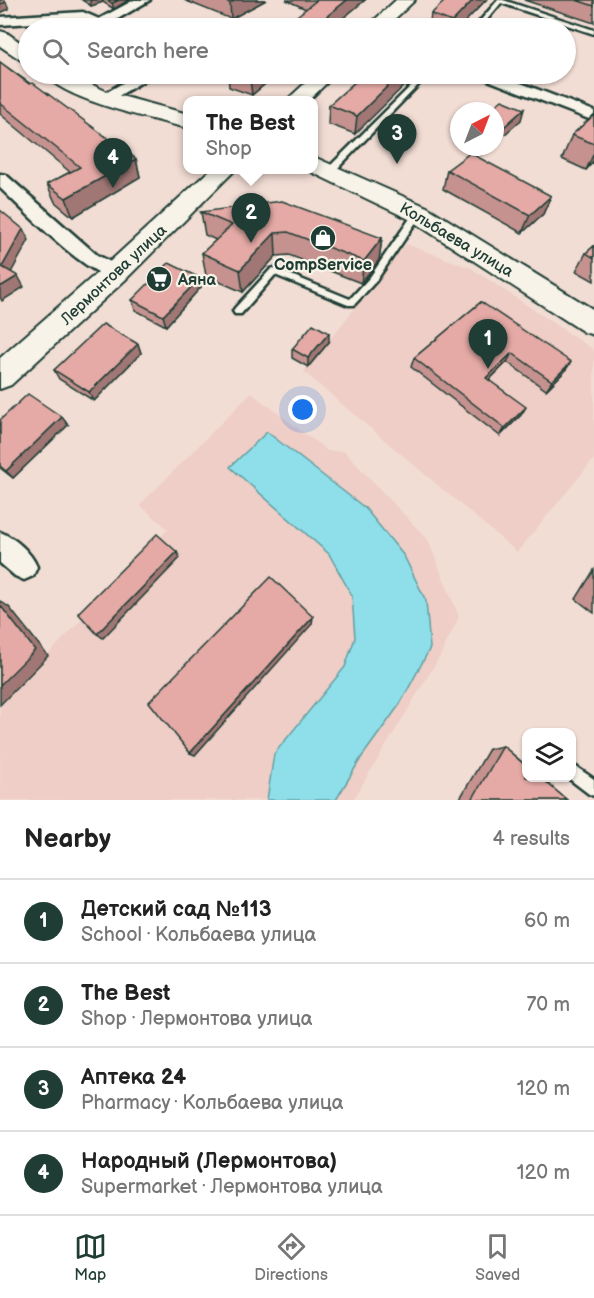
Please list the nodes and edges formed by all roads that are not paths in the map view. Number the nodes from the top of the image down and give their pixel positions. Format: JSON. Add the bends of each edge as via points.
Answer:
{"nodes":[{"id":1,"x":144,"y":0,"type":"edge"},
{"id":2,"x":406,"y":0,"type":"edge"},
{"id":3,"x":50,"y":18,"type":"edge"},
{"id":4,"x":87,"y":18,"type":"edge"},
{"id":5,"x":116,"y":18,"type":"edge"},
{"id":6,"x":386,"y":18,"type":"edge"},
{"id":7,"x":486,"y":18,"type":"edge"},
{"id":8,"x":552,"y":18,"type":"edge"},
{"id":9,"x":18,"y":20,"type":"edge"},
{"id":10,"x":0,"y":21,"type":"edge"},
{"id":11,"x":576,"y":26,"type":"edge"},
{"id":12,"x":594,"y":32,"type":"edge"},
{"id":13,"x":0,"y":37,"type":"edge"},
{"id":14,"x":18,"y":49,"type":"edge"},
{"id":15,"x":72,"y":84,"type":"edge"},
{"id":16,"x":130,"y":84,"type":"edge"},
{"id":17,"x":315,"y":84,"type":"edge"},
{"id":18,"x":415,"y":84,"type":"edge"},
{"id":19,"x":511,"y":84,"type":"edge"},
{"id":20,"x":301,"y":96,"type":"edge"},
{"id":21,"x":105,"y":98,"type":"junction"},
{"id":22,"x":594,"y":116,"type":"edge"},
{"id":23,"x":183,"y":120,"type":"edge"},
{"id":24,"x":322,"y":168,"type":"edge"},
{"id":25,"x":219,"y":174,"type":"edge"},
{"id":26,"x":0,"y":180,"type":"edge"},
{"id":27,"x":418,"y":213,"type":"junction"},
{"id":28,"x":115,"y":273,"type":"junction"},
{"id":29,"x":238,"y":311,"type":"dead end"},
{"id":30,"x":594,"y":324,"type":"edge"},
{"id":31,"x":0,"y":376,"type":"edge"},
{"id":32,"x":0,"y":545,"type":"edge"},
{"id":33,"x":24,"y":567,"type":"dead end"},
{"id":34,"x":576,"y":774,"type":"edge"},
{"id":35,"x":594,"y":789,"type":"edge"}],
"edges":[{"from":1,"to":5,"type":"street"},
{"from":2,"to":6,"type":"main road"},
{"from":3,"to":4,"type":"street"},
{"from":7,"to":8,"type":"lane","via":[[500,1]]},
{"from":9,"to":10,"type":"street"},
{"from":11,"to":12,"type":"lane"},
{"from":13,"to":14,"type":"main road"},
{"from":15,"to":21,"type":"main road"},
{"from":16,"to":21,"type":"street"},
{"from":17,"to":20,"type":"main road"},
{"from":18,"to":24,"type":"lane"},
{"from":19,"to":22,"type":"street"},
{"from":21,"to":23,"type":"main road"},
{"from":24,"to":27,"type":"main road","name":"Кольбаева улица"},
{"from":25,"to":28,"type":"main road","name":"Лермонтова улица"},
{"from":26,"to":28,"type":"street","via":[[90,260]]},
{"from":27,"to":29,"type":"lane","via":[[373,279],[351,303],[274,271]]},
{"from":27,"to":30,"type":"main road","name":"Кольбаева улица"},
{"from":28,"to":31,"type":"main road","name":"Лермонтова улица"},
{"from":32,"to":33,"type":"street"},
{"from":34,"to":35,"type":"lane"}]}
